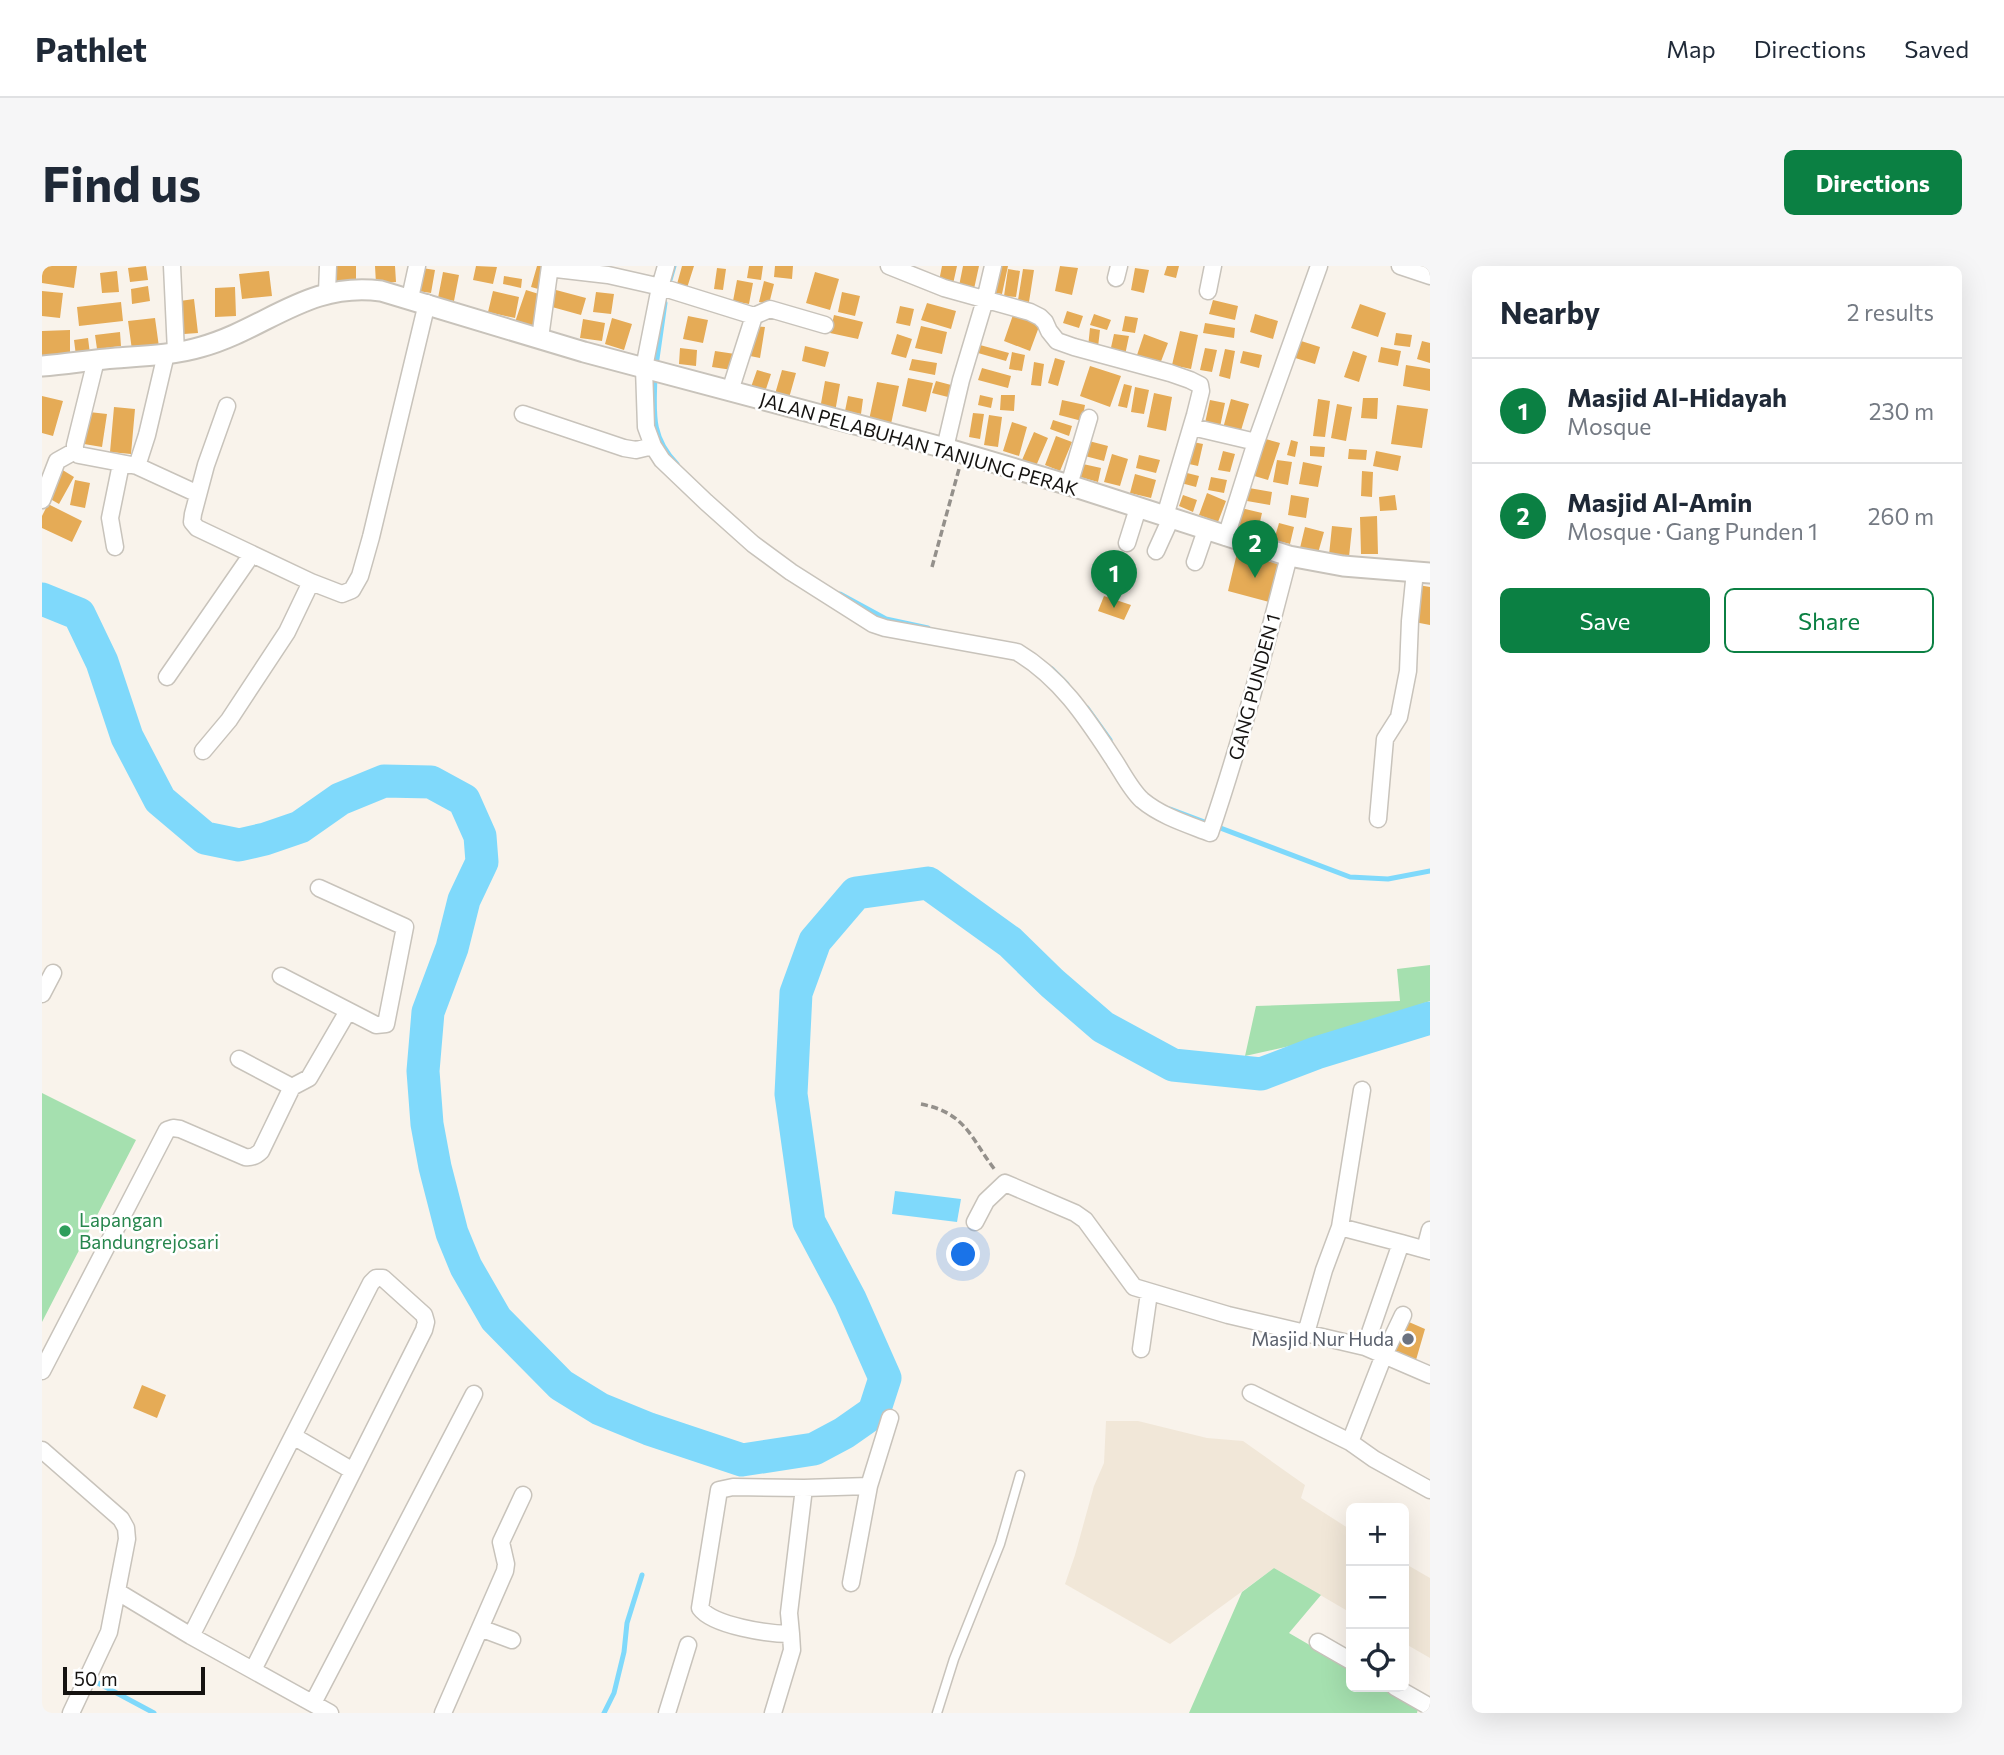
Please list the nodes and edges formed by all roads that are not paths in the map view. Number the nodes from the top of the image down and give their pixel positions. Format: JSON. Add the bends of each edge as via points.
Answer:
{"nodes":[{"id":1,"x":172,"y":266,"type":"edge"},
{"id":2,"x":328,"y":266,"type":"edge"},
{"id":3,"x":417,"y":266,"type":"edge"},
{"id":4,"x":666,"y":266,"type":"edge"},
{"id":5,"x":889,"y":266,"type":"edge"},
{"id":6,"x":993,"y":266,"type":"edge"},
{"id":7,"x":1213,"y":266,"type":"edge"},
{"id":8,"x":1319,"y":266,"type":"edge"},
{"id":9,"x":1400,"y":266,"type":"edge"},
{"id":10,"x":1430,"y":276,"type":"edge"},
{"id":11,"x":665,"y":288,"type":"junction"},
{"id":12,"x":1208,"y":291,"type":"dead end"},
{"id":13,"x":327,"y":293,"type":"junction"},
{"id":14,"x":418,"y":300,"type":"junction"},
{"id":15,"x":985,"y":300,"type":"junction"},
{"id":16,"x":754,"y":316,"type":"junction"},
{"id":17,"x":825,"y":325,"type":"dead end"},
{"id":18,"x":540,"y":338,"type":"junction"},
{"id":19,"x":171,"y":353,"type":"junction"},
{"id":20,"x":96,"y":360,"type":"junction"},
{"id":21,"x":42,"y":366,"type":"edge"},
{"id":22,"x":652,"y":370,"type":"junction"},
{"id":23,"x":730,"y":391,"type":"junction"},
{"id":24,"x":227,"y":406,"type":"dead end"},
{"id":25,"x":523,"y":414,"type":"dead end"},
{"id":26,"x":1089,"y":418,"type":"dead end"},
{"id":27,"x":1192,"y":427,"type":"junction"},
{"id":28,"x":1256,"y":442,"type":"junction"},
{"id":29,"x":653,"y":446,"type":"junction"},
{"id":30,"x":75,"y":451,"type":"junction"},
{"id":31,"x":954,"y":451,"type":"junction"},
{"id":32,"x":129,"y":465,"type":"junction"},
{"id":33,"x":1069,"y":485,"type":"junction"},
{"id":34,"x":198,"y":494,"type":"junction"},
{"id":35,"x":42,"y":500,"type":"edge"},
{"id":36,"x":1138,"y":508,"type":"junction"},
{"id":37,"x":1168,"y":517,"type":"junction"},
{"id":38,"x":1206,"y":530,"type":"junction"},
{"id":39,"x":1226,"y":537,"type":"junction"},
{"id":40,"x":1127,"y":543,"type":"dead end"},
{"id":41,"x":115,"y":547,"type":"dead end"},
{"id":42,"x":1156,"y":551,"type":"dead end"},
{"id":43,"x":252,"y":554,"type":"junction"},
{"id":44,"x":1289,"y":556,"type":"junction"},
{"id":45,"x":1195,"y":562,"type":"dead end"},
{"id":46,"x":1422,"y":572,"type":"edge"},
{"id":47,"x":311,"y":582,"type":"junction"},
{"id":48,"x":167,"y":677,"type":"dead end"},
{"id":49,"x":203,"y":751,"type":"dead end"},
{"id":50,"x":1378,"y":819,"type":"dead end"},
{"id":51,"x":319,"y":888,"type":"dead end"},
{"id":52,"x":53,"y":973,"type":"dead end"},
{"id":53,"x":281,"y":976,"type":"dead end"},
{"id":54,"x":42,"y":994,"type":"edge"},
{"id":55,"x":348,"y":1011,"type":"junction"},
{"id":56,"x":239,"y":1059,"type":"dead end"},
{"id":57,"x":292,"y":1087,"type":"junction"},
{"id":58,"x":1362,"y":1090,"type":"dead end"},
{"id":59,"x":975,"y":1222,"type":"dead end"},
{"id":60,"x":1340,"y":1227,"type":"junction"},
{"id":61,"x":1430,"y":1230,"type":"edge"},
{"id":62,"x":1401,"y":1243,"type":"junction"},
{"id":63,"x":1427,"y":1250,"type":"edge"},
{"id":64,"x":1149,"y":1293,"type":"junction"},
{"id":65,"x":1403,"y":1315,"type":"dead end"},
{"id":66,"x":1306,"y":1333,"type":"junction"},
{"id":67,"x":1365,"y":1347,"type":"junction"},
{"id":68,"x":1141,"y":1349,"type":"dead end"},
{"id":69,"x":1384,"y":1355,"type":"junction"},
{"id":70,"x":42,"y":1371,"type":"edge"},
{"id":71,"x":1430,"y":1375,"type":"edge"},
{"id":72,"x":1251,"y":1393,"type":"dead end"},
{"id":73,"x":474,"y":1394,"type":"dead end"},
{"id":74,"x":890,"y":1418,"type":"dead end"},
{"id":75,"x":293,"y":1436,"type":"junction"},
{"id":76,"x":1350,"y":1442,"type":"junction"},
{"id":77,"x":42,"y":1451,"type":"edge"},
{"id":78,"x":354,"y":1471,"type":"junction"},
{"id":79,"x":1020,"y":1475,"type":"dead end"},
{"id":80,"x":869,"y":1486,"type":"junction"},
{"id":81,"x":804,"y":1488,"type":"junction"},
{"id":82,"x":1430,"y":1490,"type":"edge"},
{"id":83,"x":523,"y":1495,"type":"dead end"},
{"id":84,"x":851,"y":1583,"type":"dead end"},
{"id":85,"x":118,"y":1592,"type":"junction"},
{"id":86,"x":480,"y":1628,"type":"junction"},
{"id":87,"x":791,"y":1634,"type":"junction"},
{"id":88,"x":191,"y":1636,"type":"junction"},
{"id":89,"x":512,"y":1640,"type":"dead end"},
{"id":90,"x":1318,"y":1642,"type":"dead end"},
{"id":91,"x":688,"y":1645,"type":"dead end"},
{"id":92,"x":1346,"y":1658,"type":"edge"},
{"id":93,"x":253,"y":1670,"type":"junction"},
{"id":94,"x":1404,"y":1692,"type":"edge"},
{"id":95,"x":313,"y":1703,"type":"junction"},
{"id":96,"x":1430,"y":1707,"type":"edge"},
{"id":97,"x":71,"y":1713,"type":"edge"},
{"id":98,"x":330,"y":1713,"type":"edge"},
{"id":99,"x":443,"y":1713,"type":"edge"},
{"id":100,"x":667,"y":1713,"type":"edge"},
{"id":101,"x":773,"y":1713,"type":"edge"},
{"id":102,"x":937,"y":1713,"type":"edge"}],
"edges":[{"from":1,"to":19,"type":"street"},
{"from":2,"to":13,"type":"street"},
{"from":3,"to":14,"type":"street"},
{"from":4,"to":11,"type":"street"},
{"from":5,"to":15,"type":"street"},
{"from":6,"to":15,"type":"street"},
{"from":7,"to":12,"type":"street"},
{"from":8,"to":28,"type":"street"},
{"from":9,"to":10,"type":"street"},
{"from":11,"to":16,"type":"street"},
{"from":11,"to":18,"type":"street","via":[[550,266]]},
{"from":11,"to":22,"type":"street"},
{"from":13,"to":14,"type":"street","name":"JALAN PELABUHAN TANJUNG PERAK","via":[[365,289]]},
{"from":13,"to":19,"type":"street","name":"JALAN PELABUHAN TANJUNG PERAK","via":[[220,341]]},
{"from":14,"to":18,"type":"street","name":"JALAN PELABUHAN TANJUNG PERAK"},
{"from":14,"to":47,"type":"street","via":[[360,576],[352,590],[342,594]]},
{"from":15,"to":27,"type":"street","via":[[1041,317],[1057,341],[1074,348],[1194,382],[1201,391]]},
{"from":15,"to":31,"type":"street","via":[[961,380]]},
{"from":16,"to":17,"type":"street","via":[[770,309]]},
{"from":16,"to":23,"type":"street"},
{"from":18,"to":22,"type":"street","name":"JALAN PELABUHAN TANJUNG PERAK"},
{"from":19,"to":20,"type":"street","name":"JALAN PELABUHAN TANJUNG PERAK"},
{"from":19,"to":32,"type":"street","via":[[145,444]]},
{"from":20,"to":21,"type":"street","name":"JALAN PELABUHAN TANJUNG PERAK"},
{"from":20,"to":30,"type":"street"},
{"from":22,"to":23,"type":"street","name":"JALAN PELABUHAN TANJUNG PERAK"},
{"from":22,"to":29,"type":"street","via":[[646,427]]},
{"from":23,"to":31,"type":"street","name":"JALAN PELABUHAN TANJUNG PERAK"},
{"from":24,"to":34,"type":"street"},
{"from":25,"to":29,"type":"street","via":[[624,448]]},
{"from":26,"to":33,"type":"street"},
{"from":27,"to":28,"type":"street"},
{"from":27,"to":37,"type":"street"},
{"from":28,"to":39,"type":"street"},
{"from":29,"to":44,"type":"street","name":"GANG PUNDEN 1","via":[[753,544],[873,624],[1017,652],[1028,659],[1077,705],[1141,799],[1210,833],[1256,686]]},
{"from":30,"to":32,"type":"street"},
{"from":30,"to":35,"type":"street","via":[[57,461]]},
{"from":31,"to":33,"type":"street","name":"JALAN PELABUHAN TANJUNG PERAK"},
{"from":32,"to":34,"type":"street"},
{"from":32,"to":41,"type":"street","via":[[110,518]]},
{"from":33,"to":36,"type":"street","name":"JALAN PELABUHAN TANJUNG PERAK"},
{"from":34,"to":43,"type":"street","via":[[194,525]]},
{"from":36,"to":37,"type":"street","name":"JALAN PELABUHAN TANJUNG PERAK"},
{"from":36,"to":40,"type":"street"},
{"from":37,"to":38,"type":"street","name":"JALAN PELABUHAN TANJUNG PERAK"},
{"from":37,"to":42,"type":"street"},
{"from":38,"to":39,"type":"street","name":"JALAN PELABUHAN TANJUNG PERAK"},
{"from":38,"to":45,"type":"street"},
{"from":39,"to":44,"type":"street","name":"JALAN PELABUHAN TANJUNG PERAK"},
{"from":43,"to":47,"type":"street"},
{"from":43,"to":48,"type":"street"},
{"from":44,"to":46,"type":"street","name":"JALAN PELABUHAN TANJUNG PERAK"},
{"from":46,"to":50,"type":"street","via":[[1410,621],[1408,671],[1399,717],[1385,739]]},
{"from":47,"to":49,"type":"street","via":[[287,632]]},
{"from":51,"to":55,"type":"street","via":[[405,927],[386,1024],[376,1025]]},
{"from":52,"to":54,"type":"street"},
{"from":53,"to":55,"type":"street"},
{"from":55,"to":57,"type":"street","via":[[309,1078]]},
{"from":56,"to":57,"type":"street"},
{"from":57,"to":70,"type":"street","via":[[261,1151],[250,1158],[180,1129],[167,1130]]},
{"from":58,"to":60,"type":"street"},
{"from":59,"to":64,"type":"street","via":[[986,1201],[1005,1183],[1085,1220],[1133,1287]]},
{"from":60,"to":62,"type":"street"},
{"from":60,"to":66,"type":"street"},
{"from":61,"to":63,"type":"street"},
{"from":62,"to":63,"type":"street"},
{"from":62,"to":67,"type":"street"},
{"from":64,"to":66,"type":"street"},
{"from":64,"to":68,"type":"street"},
{"from":65,"to":69,"type":"street"},
{"from":66,"to":67,"type":"street"},
{"from":67,"to":69,"type":"street"},
{"from":69,"to":71,"type":"street"},
{"from":69,"to":76,"type":"street"},
{"from":72,"to":76,"type":"street"},
{"from":73,"to":95,"type":"street"},
{"from":74,"to":80,"type":"street"},
{"from":75,"to":78,"type":"street"},
{"from":75,"to":78,"type":"street","via":[[371,1283],[383,1278],[426,1322]]},
{"from":75,"to":88,"type":"street"},
{"from":76,"to":82,"type":"street"},
{"from":77,"to":85,"type":"street","via":[[126,1528]]},
{"from":78,"to":93,"type":"street"},
{"from":79,"to":102,"type":"lane","via":[[1000,1544]]},
{"from":80,"to":81,"type":"street"},
{"from":80,"to":84,"type":"street"},
{"from":81,"to":87,"type":"street","via":[[789,1613]]},
{"from":81,"to":87,"type":"street","via":[[719,1490],[700,1608],[705,1615],[752,1631]]},
{"from":83,"to":86,"type":"street","via":[[500,1542],[505,1571]]},
{"from":85,"to":88,"type":"street"},
{"from":85,"to":97,"type":"street","via":[[109,1632]]},
{"from":86,"to":89,"type":"street"},
{"from":86,"to":99,"type":"street"},
{"from":87,"to":101,"type":"street","via":[[792,1650]]},
{"from":88,"to":93,"type":"street"},
{"from":90,"to":92,"type":"street"},
{"from":91,"to":100,"type":"street"},
{"from":93,"to":95,"type":"street"},
{"from":94,"to":96,"type":"street"},
{"from":95,"to":98,"type":"street"}]}
